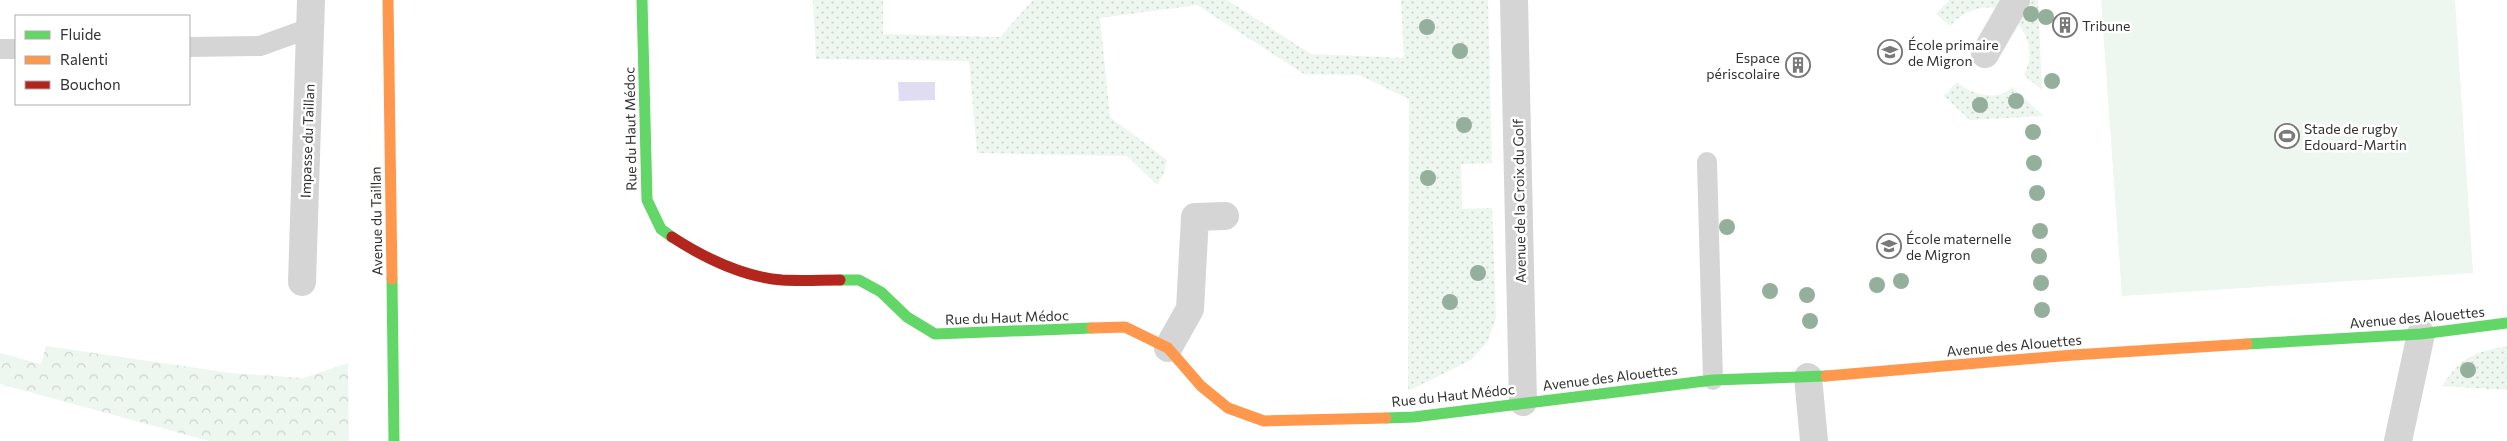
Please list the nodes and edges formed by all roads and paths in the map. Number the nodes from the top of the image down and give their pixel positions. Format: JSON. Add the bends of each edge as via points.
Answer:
{"nodes":[{"id":1,"x":311,"y":0,"type":"edge"},
{"id":2,"x":388,"y":0,"type":"edge"},
{"id":3,"x":642,"y":0,"type":"edge"},
{"id":4,"x":1514,"y":0,"type":"edge"},
{"id":5,"x":2016,"y":0,"type":"edge"},
{"id":6,"x":310,"y":28,"type":"junction"},
{"id":7,"x":190,"y":47,"type":"edge"},
{"id":8,"x":0,"y":49,"type":"edge"},
{"id":9,"x":15,"y":49,"type":"edge"},
{"id":10,"x":1985,"y":54,"type":"dead end"},
{"id":11,"x":1708,"y":162,"type":"dead end"},
{"id":12,"x":1225,"y":216,"type":"dead end"},
{"id":13,"x":302,"y":282,"type":"dead end"},
{"id":14,"x":2507,"y":324,"type":"edge"},
{"id":15,"x":2421,"y":334,"type":"junction"},
{"id":16,"x":1168,"y":348,"type":"junction"},
{"id":17,"x":1808,"y":377,"type":"junction"},
{"id":18,"x":1713,"y":380,"type":"junction"},
{"id":19,"x":1523,"y":402,"type":"junction"},
{"id":20,"x":394,"y":441,"type":"edge"},
{"id":21,"x":1814,"y":441,"type":"edge"},
{"id":22,"x":2398,"y":441,"type":"edge"}],
"edges":[{"from":1,"to":6,"type":"street","name":"Impasse du Taillan"},
{"from":2,"to":20,"type":"street","name":"Avenue du Taillan"},
{"from":3,"to":16,"type":"street","name":"Rue du Haut Médoc","via":[[647,200],[661,229],[694,251],[743,272],[781,280],[859,280],[881,292],[907,317],[935,334],[1125,327]]},
{"from":4,"to":19,"type":"street","name":"Avenue de la Croix du Golf"},
{"from":5,"to":10,"type":"street"},
{"from":6,"to":7,"type":"lane","via":[[260,46]]},
{"from":6,"to":13,"type":"street","name":"Impasse du Taillan"},
{"from":8,"to":9,"type":"lane"},
{"from":11,"to":18,"type":"lane"},
{"from":12,"to":16,"type":"street","via":[[1195,217],[1190,309]]},
{"from":14,"to":15,"type":"street","name":"Avenue des Alouettes"},
{"from":15,"to":17,"type":"street","name":"Avenue des Alouettes","via":[[2073,355]]},
{"from":15,"to":22,"type":"street"},
{"from":16,"to":19,"type":"street","name":"Rue du Haut Médoc","via":[[1201,386],[1228,408],[1264,421],[1414,416]]},
{"from":17,"to":18,"type":"street","name":"Avenue des Alouettes"},
{"from":17,"to":21,"type":"street"},
{"from":18,"to":19,"type":"street","name":"Avenue des Alouettes"}]}
